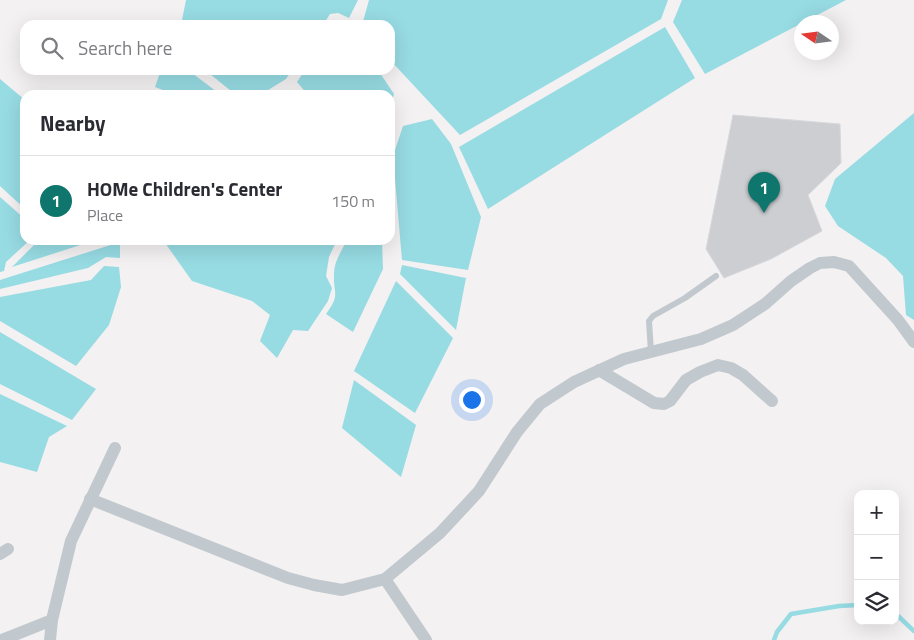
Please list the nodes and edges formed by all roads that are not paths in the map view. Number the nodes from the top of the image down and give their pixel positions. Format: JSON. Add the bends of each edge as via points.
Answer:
{"nodes":[{"id":1,"x":716,"y":276,"type":"dead end"},
{"id":2,"x":914,"y":342,"type":"edge"},
{"id":3,"x":652,"y":352,"type":"junction"},
{"id":4,"x":600,"y":370,"type":"junction"},
{"id":5,"x":772,"y":401,"type":"dead end"},
{"id":6,"x":115,"y":448,"type":"dead end"},
{"id":7,"x":90,"y":499,"type":"junction"},
{"id":8,"x":385,"y":580,"type":"junction"},
{"id":9,"x":52,"y":620,"type":"junction"},
{"id":10,"x":1,"y":639,"type":"edge"},
{"id":11,"x":50,"y":640,"type":"edge"},
{"id":12,"x":426,"y":640,"type":"edge"}],
"edges":[{"from":1,"to":3,"type":"lane","via":[[653,316],[649,321]]},
{"from":2,"to":3,"type":"street","via":[[849,266],[834,262],[810,268],[733,325],[701,339]]},
{"from":3,"to":4,"type":"street","via":[[624,359]]},
{"from":4,"to":5,"type":"street","via":[[654,403],[664,404],[686,380],[718,365],[743,375]]},
{"from":4,"to":8,"type":"street","via":[[540,404],[517,432],[479,491],[440,533]]},
{"from":6,"to":7,"type":"street"},
{"from":7,"to":8,"type":"street","via":[[288,578],[342,590]]},
{"from":7,"to":9,"type":"street","via":[[71,540]]},
{"from":8,"to":12,"type":"street"},
{"from":9,"to":10,"type":"street"},
{"from":9,"to":11,"type":"street"}]}
